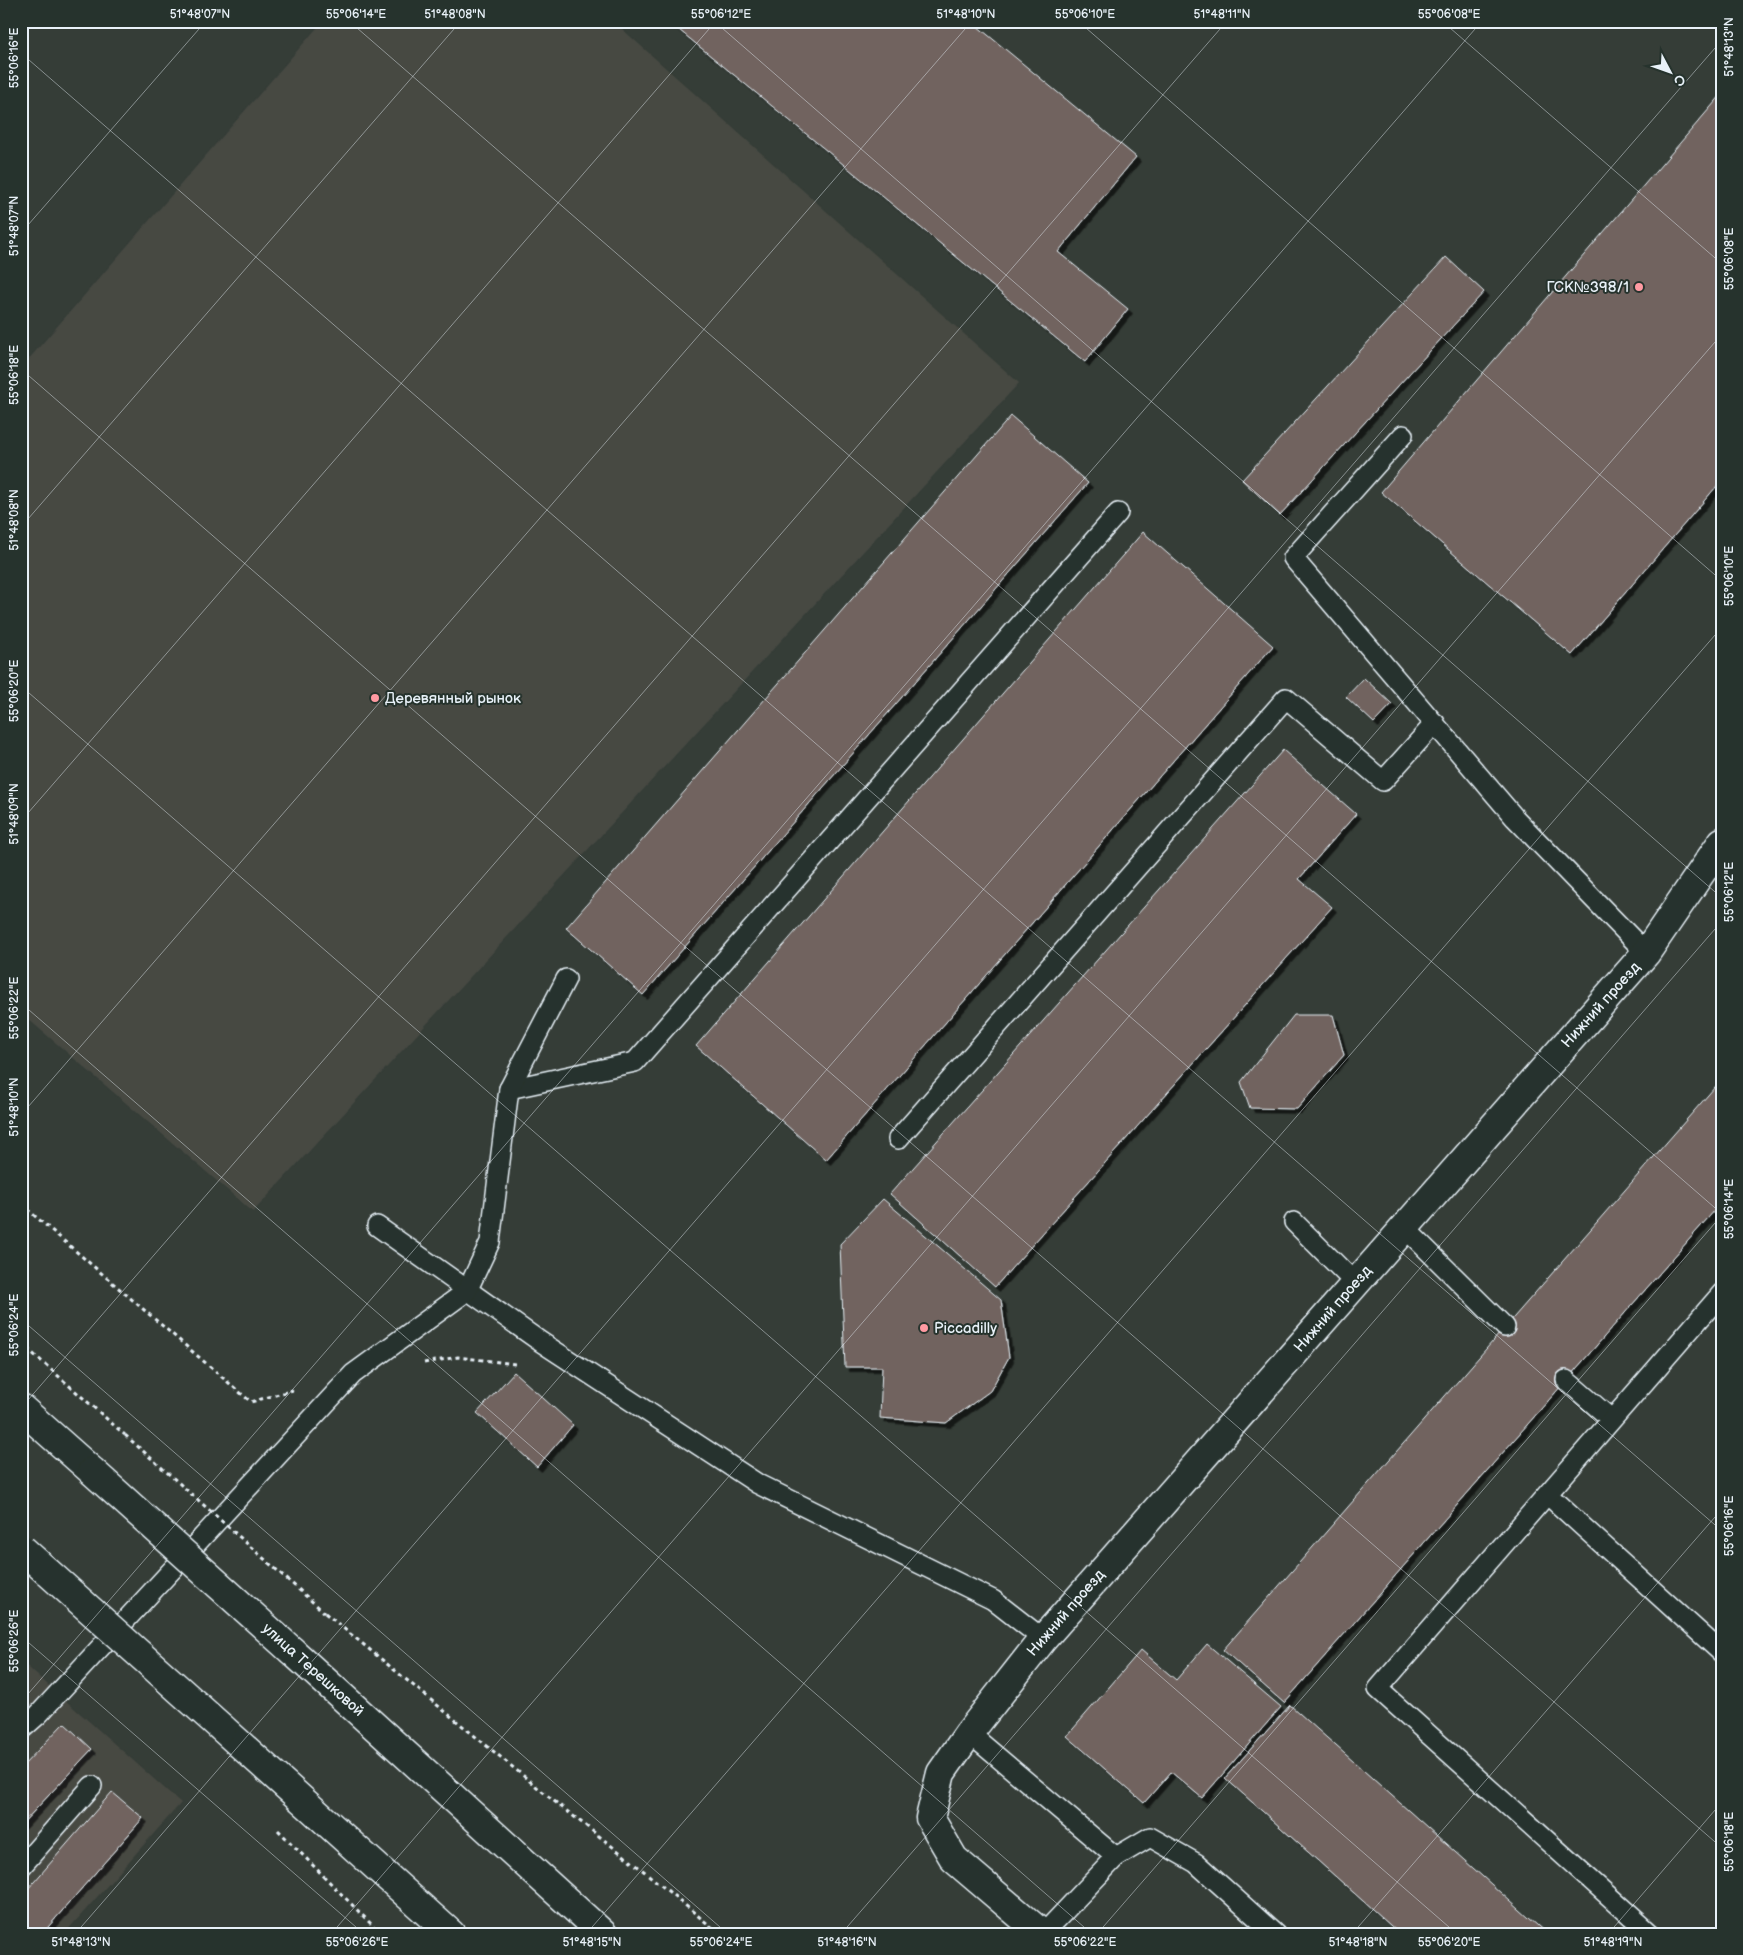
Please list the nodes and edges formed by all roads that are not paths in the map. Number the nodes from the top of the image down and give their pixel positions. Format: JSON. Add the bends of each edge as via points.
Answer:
{"nodes":[{"id":1,"x":1403,"y":435,"type":"dead end"},
{"id":2,"x":1118,"y":512,"type":"dead end"},
{"id":3,"x":1435,"y":723,"type":"junction"},
{"id":4,"x":1722,"y":842,"type":"edge"},
{"id":5,"x":1646,"y":953,"type":"junction"},
{"id":6,"x":566,"y":979,"type":"dead end"},
{"id":7,"x":509,"y":1089,"type":"junction"},
{"id":8,"x":898,"y":1139,"type":"dead end"},
{"id":9,"x":1294,"y":1222,"type":"dead end"},
{"id":10,"x":377,"y":1226,"type":"dead end"},
{"id":11,"x":1404,"y":1227,"type":"junction"},
{"id":12,"x":1356,"y":1284,"type":"junction"},
{"id":13,"x":467,"y":1291,"type":"junction"},
{"id":14,"x":1722,"y":1293,"type":"edge"},
{"id":15,"x":1505,"y":1327,"type":"dead end"},
{"id":16,"x":1566,"y":1380,"type":"dead end"},
{"id":17,"x":21,"y":1408,"type":"edge"},
{"id":18,"x":1611,"y":1419,"type":"junction"},
{"id":19,"x":1548,"y":1495,"type":"junction"},
{"id":20,"x":22,"y":1548,"type":"edge"},
{"id":21,"x":1043,"y":1639,"type":"junction"},
{"id":22,"x":1722,"y":1653,"type":"edge"},
{"id":23,"x":21,"y":1730,"type":"edge"},
{"id":24,"x":969,"y":1732,"type":"junction"},
{"id":25,"x":92,"y":1786,"type":"dead end"},
{"id":26,"x":1116,"y":1857,"type":"junction"},
{"id":27,"x":21,"y":1867,"type":"edge"},
{"id":28,"x":451,"y":1934,"type":"edge"},
{"id":29,"x":603,"y":1934,"type":"edge"},
{"id":30,"x":1043,"y":1934,"type":"edge"},
{"id":31,"x":1275,"y":1934,"type":"edge"},
{"id":32,"x":1651,"y":1934,"type":"edge"}],
"edges":[{"from":1,"to":3,"type":"lane","via":[[1294,558]]},
{"from":2,"to":7,"type":"lane","via":[[635,1062]]},
{"from":3,"to":5,"type":"lane","via":[[1515,818]]},
{"from":3,"to":8,"type":"lane","via":[[1383,781],[1286,698]]},
{"from":4,"to":5,"type":"street","name":"Нижний проезд"},
{"from":5,"to":11,"type":"street","name":"Нижний проезд"},
{"from":6,"to":7,"type":"lane"},
{"from":7,"to":13,"type":"lane","via":[[490,1242]]},
{"from":9,"to":12,"type":"lane"},
{"from":10,"to":13,"type":"lane"},
{"from":11,"to":12,"type":"street","name":"Нижний проезд"},
{"from":11,"to":15,"type":"lane"},
{"from":12,"to":21,"type":"street","name":"Нижний проезд"},
{"from":13,"to":21,"type":"lane","via":[[758,1484],[993,1600]]},
{"from":13,"to":23,"type":"lane","via":[[353,1374]]},
{"from":14,"to":18,"type":"lane"},
{"from":16,"to":18,"type":"lane"},
{"from":17,"to":29,"type":"street","name":"улица Терешковой","bridge":true},
{"from":18,"to":19,"type":"lane"},
{"from":19,"to":22,"type":"lane"},
{"from":19,"to":32,"type":"lane","via":[[1378,1689]]},
{"from":20,"to":28,"type":"street","bridge":true},
{"from":21,"to":24,"type":"street","name":"Нижний проезд"},
{"from":24,"to":26,"type":"lane"},
{"from":24,"to":30,"type":"street","name":"Нижний проезд","via":[[941,1773],[930,1818],[954,1859]]},
{"from":25,"to":27,"type":"lane"},
{"from":26,"to":30,"type":"lane"},
{"from":26,"to":31,"type":"lane","via":[[1150,1837],[1196,1863]]}]}
